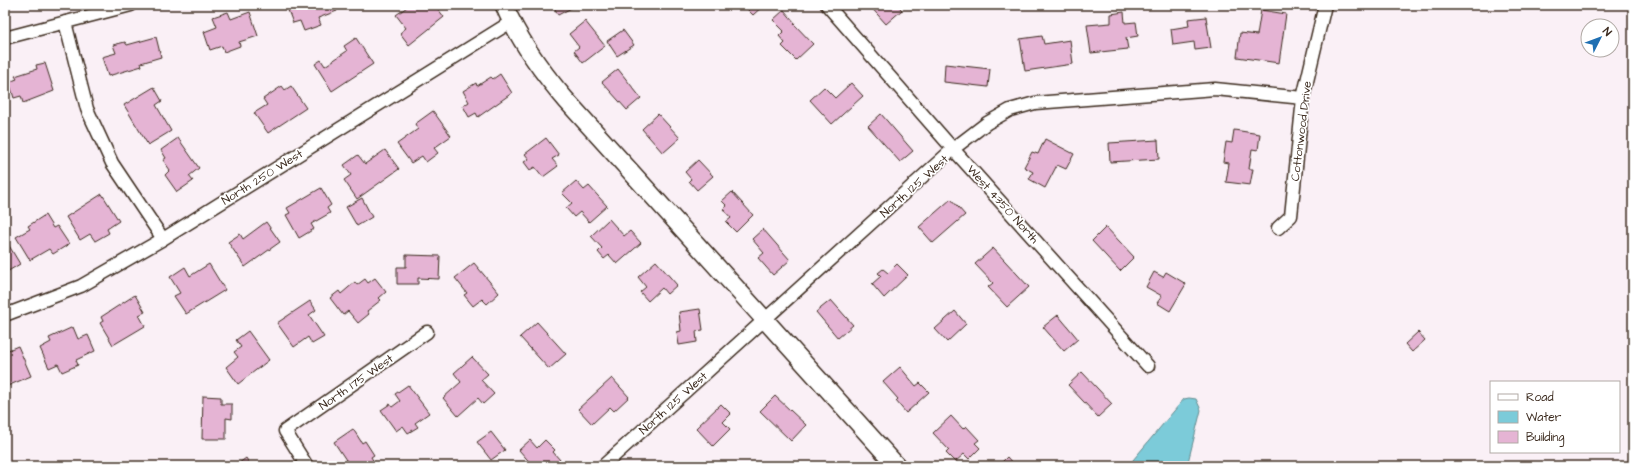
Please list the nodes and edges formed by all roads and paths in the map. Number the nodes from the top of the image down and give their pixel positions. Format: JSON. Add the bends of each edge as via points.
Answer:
{"nodes":[{"id":1,"x":131,"y":5,"type":"edge"},
{"id":2,"x":504,"y":5,"type":"edge"},
{"id":3,"x":827,"y":5,"type":"edge"},
{"id":4,"x":1325,"y":5,"type":"edge"},
{"id":5,"x":65,"y":22,"type":"junction"},
{"id":6,"x":511,"y":22,"type":"junction"},
{"id":7,"x":5,"y":38,"type":"edge"},
{"id":8,"x":1303,"y":98,"type":"junction"},
{"id":9,"x":954,"y":149,"type":"junction"},
{"id":10,"x":1278,"y":228,"type":"dead end"},
{"id":11,"x":163,"y":239,"type":"junction"},
{"id":12,"x":5,"y":314,"type":"edge"},
{"id":13,"x":765,"y":321,"type":"junction"},
{"id":14,"x":427,"y":332,"type":"dead end"},
{"id":15,"x":1148,"y":366,"type":"dead end"},
{"id":16,"x":307,"y":466,"type":"edge"},
{"id":17,"x":603,"y":466,"type":"edge"},
{"id":18,"x":897,"y":466,"type":"edge"}],
"edges":[{"from":1,"to":5,"type":"street"},
{"from":2,"to":6,"type":"street"},
{"from":3,"to":9,"type":"street","name":"West 4350 North"},
{"from":4,"to":8,"type":"street","name":"Cottonwood Drive"},
{"from":5,"to":7,"type":"street"},
{"from":5,"to":11,"type":"street","via":[[87,109],[112,163]]},
{"from":6,"to":11,"type":"street","name":"North 250 West"},
{"from":6,"to":13,"type":"street","via":[[538,67],[566,100]]},
{"from":8,"to":9,"type":"street","name":"North 125 West","via":[[1215,89],[1035,103],[1010,110],[987,122]]},
{"from":8,"to":10,"type":"street","name":"Cottonwood Drive","via":[[1291,216]]},
{"from":9,"to":13,"type":"street","name":"North 125 West"},
{"from":9,"to":15,"type":"street","name":"West 4350 North"},
{"from":11,"to":12,"type":"street","name":"North 250 West","via":[[82,286]]},
{"from":13,"to":17,"type":"street","name":"North 125 West"},
{"from":13,"to":18,"type":"street"},
{"from":14,"to":16,"type":"street","name":"North 175 West","via":[[285,431]]}]}
